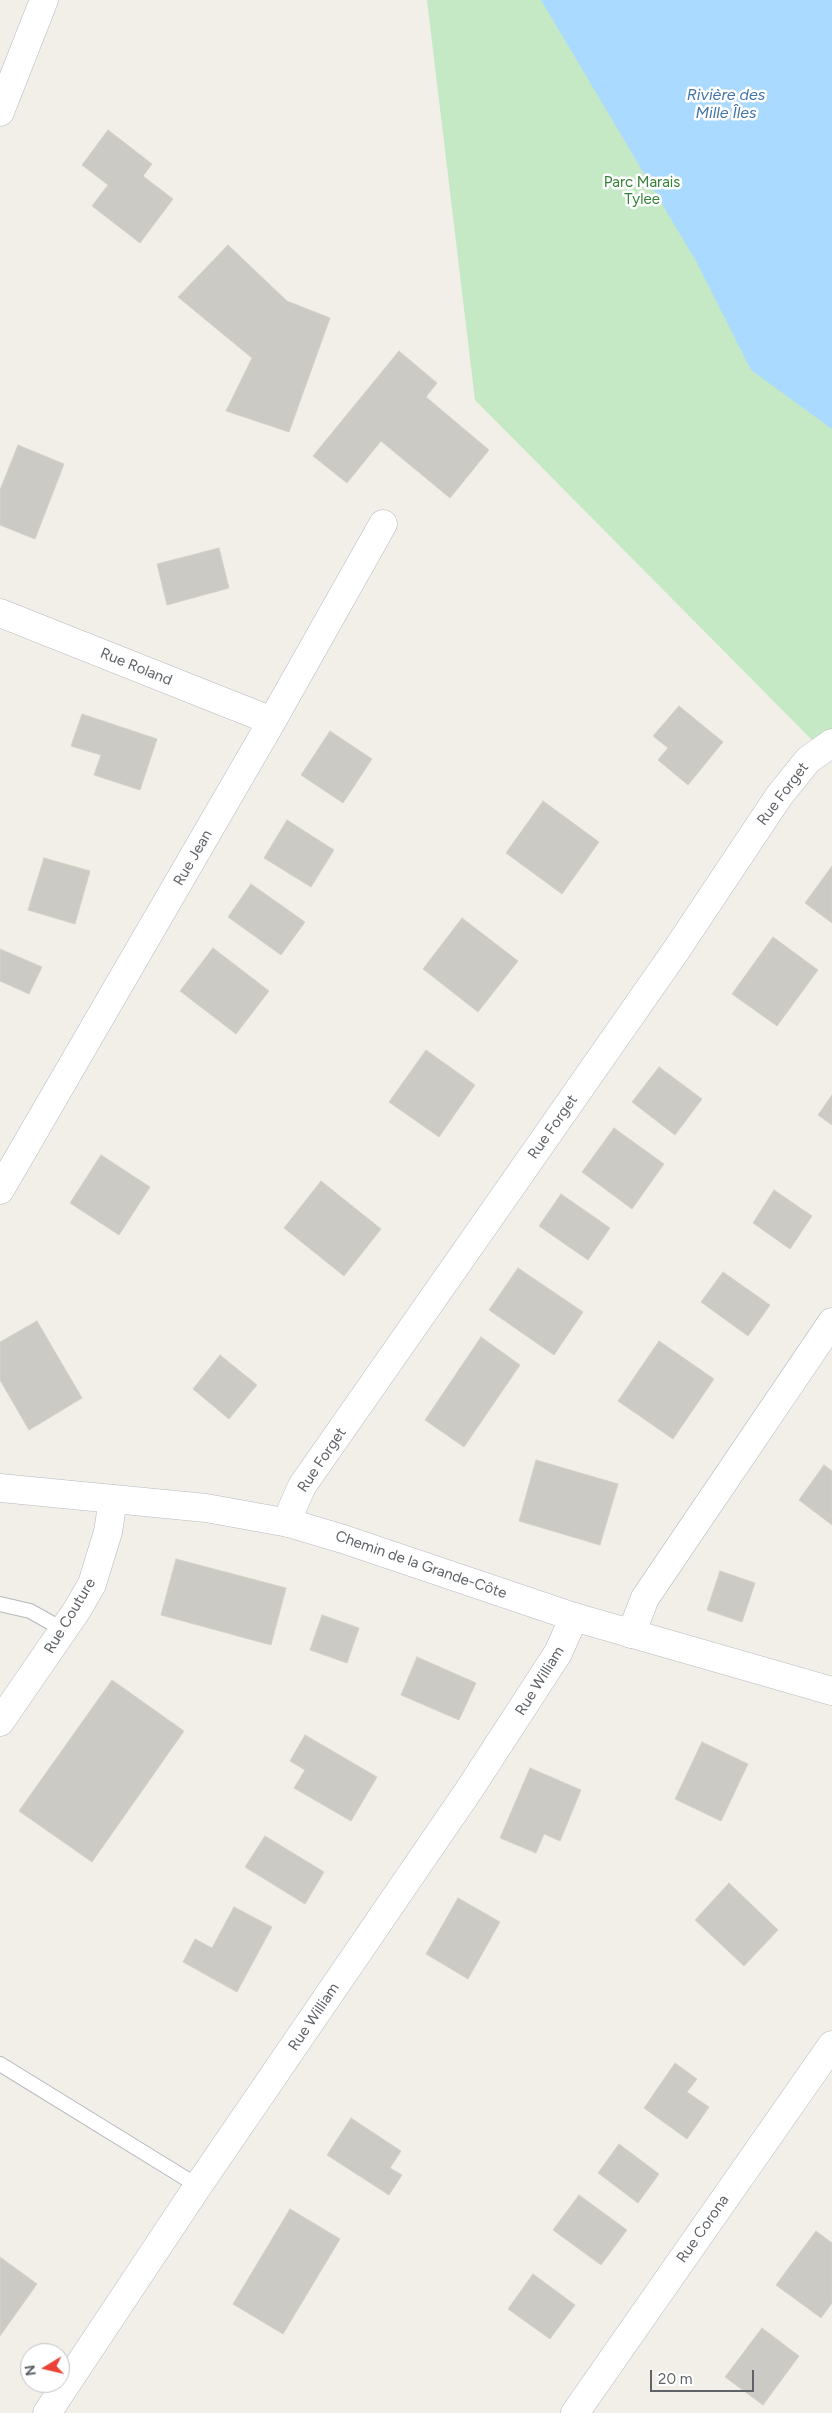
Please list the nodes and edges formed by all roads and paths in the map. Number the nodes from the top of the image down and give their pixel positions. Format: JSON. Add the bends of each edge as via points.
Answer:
{"nodes":[{"id":1,"x":44,"y":0,"type":"edge"},
{"id":2,"x":0,"y":112,"type":"edge"},
{"id":3,"x":384,"y":524,"type":"dead end"},
{"id":4,"x":0,"y":613,"type":"edge"},
{"id":5,"x":272,"y":721,"type":"junction"},
{"id":6,"x":832,"y":742,"type":"edge"},
{"id":7,"x":0,"y":1190,"type":"edge"},
{"id":8,"x":832,"y":1322,"type":"edge"},
{"id":9,"x":0,"y":1488,"type":"edge"},
{"id":10,"x":113,"y":1499,"type":"junction"},
{"id":11,"x":289,"y":1523,"type":"junction"},
{"id":12,"x":0,"y":1604,"type":"edge"},
{"id":13,"x":574,"y":1617,"type":"junction"},
{"id":14,"x":64,"y":1630,"type":"junction"},
{"id":15,"x":631,"y":1634,"type":"junction"},
{"id":16,"x":832,"y":1691,"type":"edge"},
{"id":17,"x":0,"y":1722,"type":"edge"},
{"id":18,"x":832,"y":2045,"type":"edge"},
{"id":19,"x":0,"y":2064,"type":"edge"},
{"id":20,"x":198,"y":2186,"type":"junction"},
{"id":21,"x":47,"y":2413,"type":"edge"},
{"id":22,"x":574,"y":2413,"type":"edge"}],
"edges":[{"from":1,"to":2,"type":"street"},
{"from":3,"to":5,"type":"street","name":"Rue Jean"},
{"from":4,"to":5,"type":"street","name":"Rue Roland"},
{"from":5,"to":7,"type":"street","name":"Rue Jean"},
{"from":6,"to":11,"type":"street","name":"Rue Forget","via":[[808,760],[780,796],[675,952],[302,1486]]},
{"from":8,"to":15,"type":"street","via":[[645,1598]]},
{"from":9,"to":10,"type":"street","name":"Chemin de la Grande-Côte"},
{"from":10,"to":11,"type":"street","name":"Chemin de la Grande-Côte","via":[[206,1508]]},
{"from":10,"to":14,"type":"street","name":"Rue Couture","via":[[98,1568]]},
{"from":11,"to":13,"type":"street","name":"Chemin de la Grande-Côte","via":[[343,1538]]},
{"from":12,"to":14,"type":"lane","via":[[30,1611]]},
{"from":13,"to":15,"type":"street","name":"Chemin de la Grande-Côte"},
{"from":13,"to":20,"type":"street","name":"Rue William","via":[[558,1653],[513,1724]]},
{"from":14,"to":17,"type":"street","name":"Rue Couture"},
{"from":15,"to":16,"type":"street","name":"Chemin de la Grande-Côte"},
{"from":18,"to":22,"type":"street","name":"Rue Corona"},
{"from":19,"to":20,"type":"lane"},
{"from":20,"to":21,"type":"street","name":"Rue William"}]}
